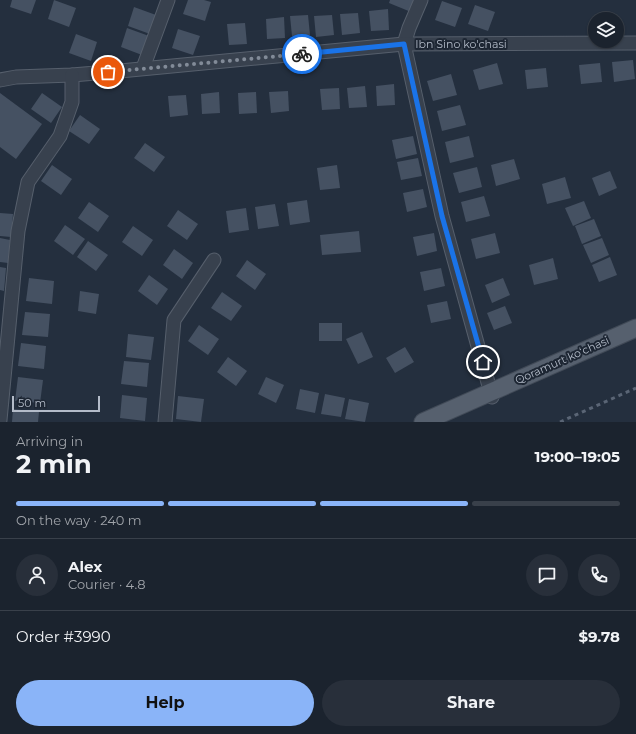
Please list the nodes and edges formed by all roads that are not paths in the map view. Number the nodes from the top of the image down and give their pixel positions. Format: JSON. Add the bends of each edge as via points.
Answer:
{"nodes":[{"id":1,"x":168,"y":0,"type":"edge"},
{"id":2,"x":421,"y":0,"type":"edge"},
{"id":3,"x":636,"y":43,"type":"edge"},
{"id":4,"x":404,"y":44,"type":"junction"},
{"id":5,"x":143,"y":68,"type":"junction"},
{"id":6,"x":72,"y":75,"type":"junction"},
{"id":7,"x":0,"y":80,"type":"edge"},
{"id":8,"x":214,"y":260,"type":"dead end"},
{"id":9,"x":636,"y":328,"type":"edge"},
{"id":10,"x":636,"y":334,"type":"edge"},
{"id":11,"x":491,"y":394,"type":"junction"},
{"id":12,"x":0,"y":420,"type":"edge"},
{"id":13,"x":165,"y":422,"type":"edge"},
{"id":14,"x":423,"y":422,"type":"edge"},
{"id":15,"x":434,"y":422,"type":"edge"}],
"edges":[{"from":1,"to":5,"type":"street"},
{"from":2,"to":4,"type":"street"},
{"from":3,"to":4,"type":"street","name":"Ibn Sino ko'chasi"},
{"from":4,"to":5,"type":"street","name":"Ibn Sino ko'chasi"},
{"from":4,"to":11,"type":"street","via":[[442,216]]},
{"from":5,"to":6,"type":"street","name":"Ibn Sino ko'chasi"},
{"from":6,"to":7,"type":"street","name":"Ibn Sino ko'chasi"},
{"from":6,"to":12,"type":"street","via":[[72,102],[60,136],[28,182],[18,231]]},
{"from":8,"to":13,"type":"street","via":[[174,320]]},
{"from":9,"to":11,"type":"main road","name":"Qoramurt koʻchasi"},
{"from":10,"to":11,"type":"main road","name":"Qoramurt koʻchasi"},
{"from":11,"to":14,"type":"main road","name":"Qoramurt koʻchasi"},
{"from":11,"to":15,"type":"main road","name":"Qoramurt koʻchasi"}]}
